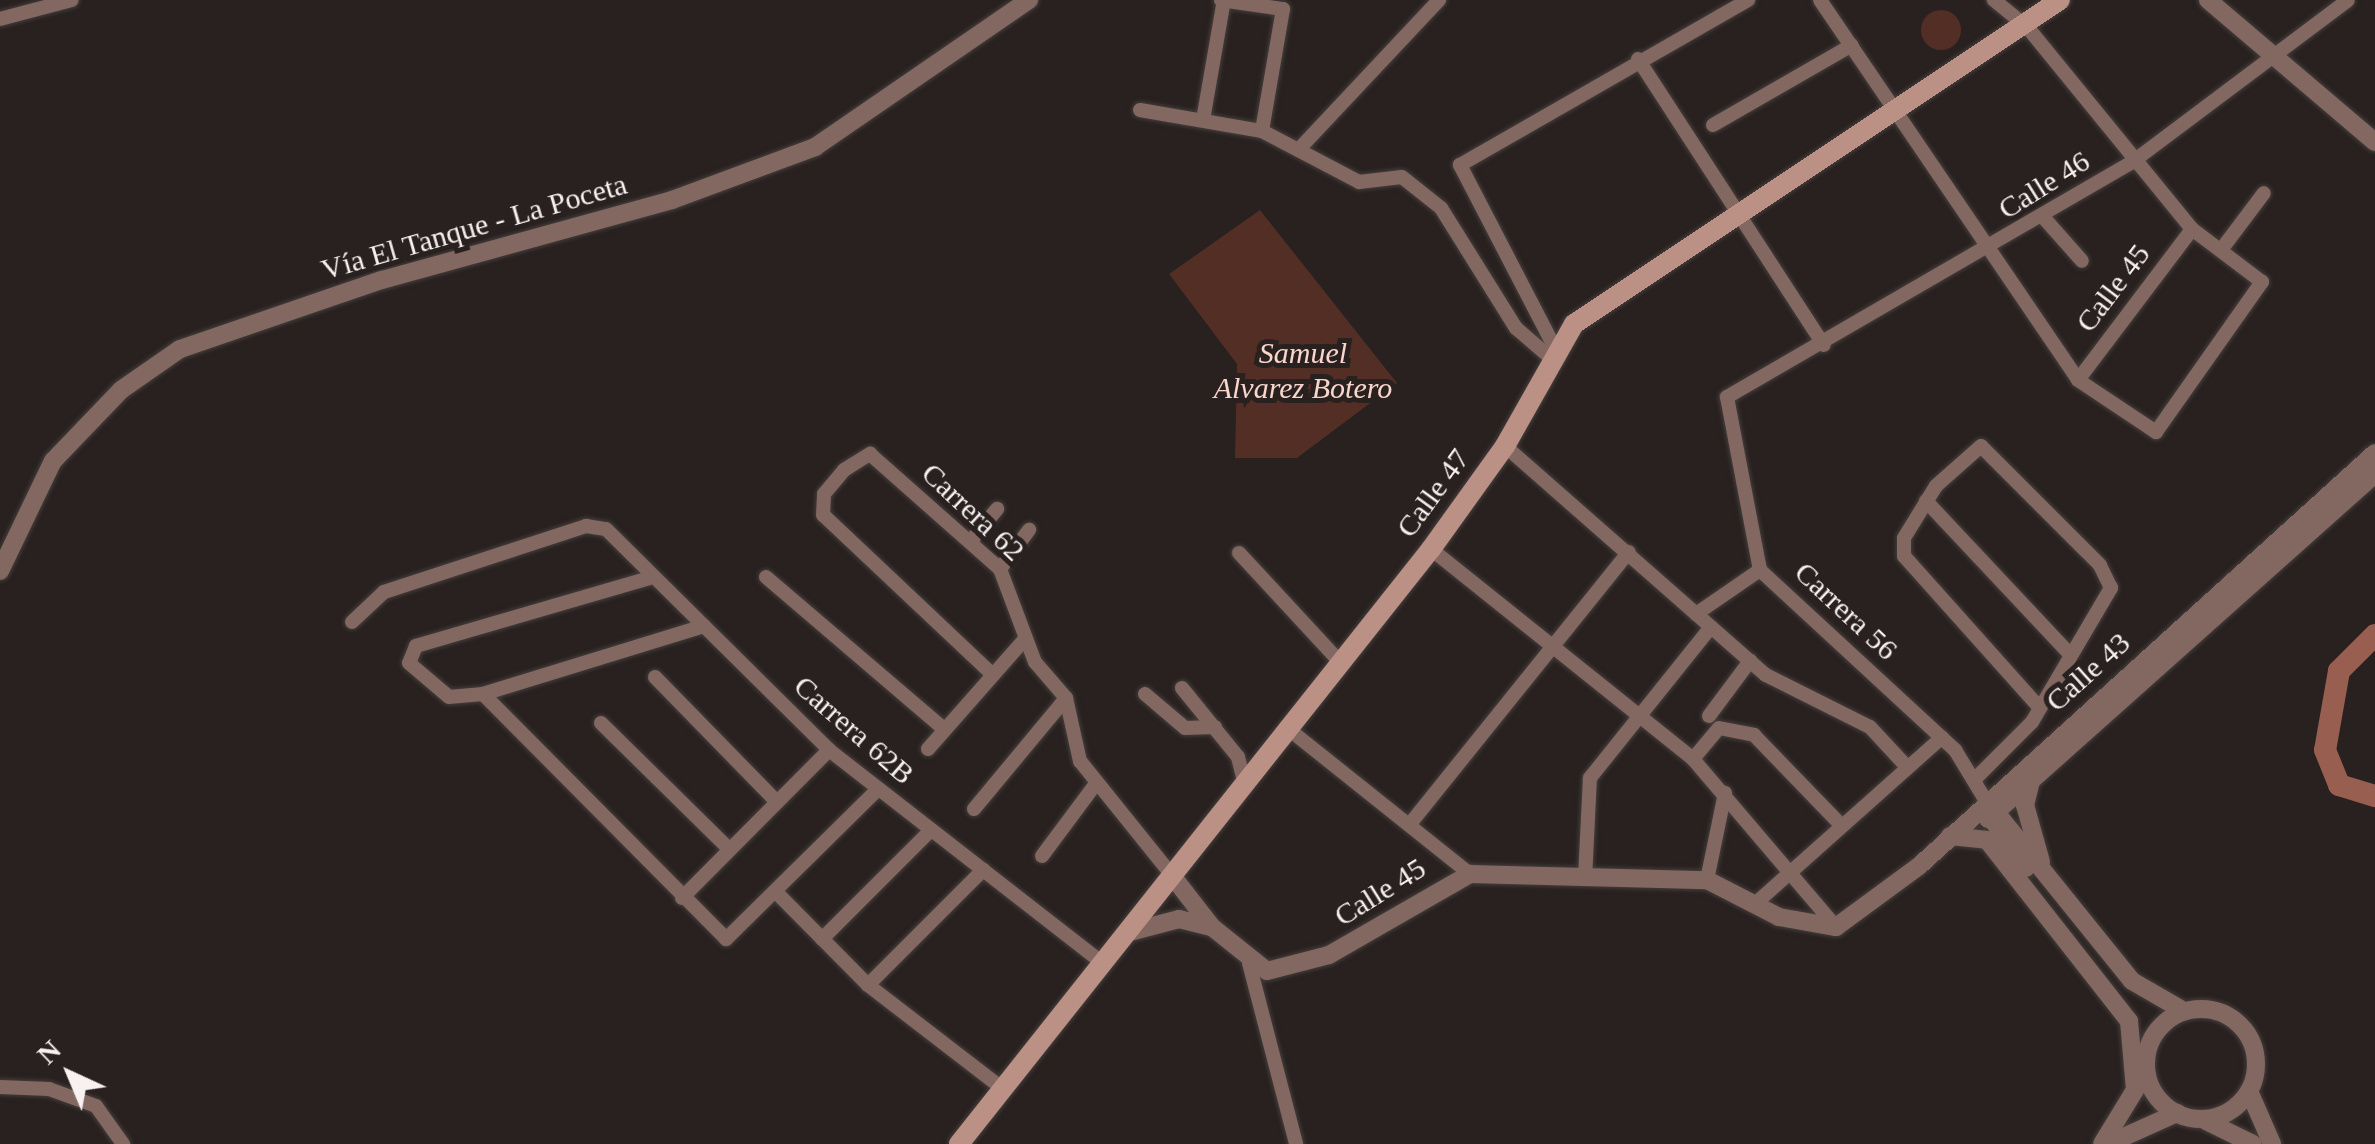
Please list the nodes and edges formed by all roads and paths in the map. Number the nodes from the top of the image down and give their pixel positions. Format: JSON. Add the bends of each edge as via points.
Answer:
{"nodes":[{"id":1,"x":72,"y":0,"type":"edge"},
{"id":2,"x":1030,"y":0,"type":"edge"},
{"id":3,"x":1223,"y":0,"type":"edge"},
{"id":4,"x":1439,"y":0,"type":"edge"},
{"id":5,"x":1748,"y":0,"type":"edge"},
{"id":6,"x":1820,"y":0,"type":"edge"},
{"id":7,"x":1994,"y":0,"type":"edge"},
{"id":8,"x":2060,"y":0,"type":"edge"},
{"id":9,"x":2208,"y":0,"type":"edge"},
{"id":10,"x":2348,"y":0,"type":"edge"},
{"id":11,"x":0,"y":20,"type":"edge"},
{"id":12,"x":2027,"y":27,"type":"junction"},
{"id":13,"x":1852,"y":45,"type":"junction"},
{"id":14,"x":2271,"y":52,"type":"junction"},
{"id":15,"x":1638,"y":60,"type":"junction"},
{"id":16,"x":1140,"y":110,"type":"dead end"},
{"id":17,"x":1899,"y":111,"type":"junction"},
{"id":18,"x":1203,"y":120,"type":"junction"},
{"id":19,"x":1713,"y":125,"type":"dead end"},
{"id":20,"x":1262,"y":131,"type":"junction"},
{"id":21,"x":2375,"y":142,"type":"edge"},
{"id":22,"x":1302,"y":147,"type":"junction"},
{"id":23,"x":2131,"y":163,"type":"junction"},
{"id":24,"x":2264,"y":193,"type":"dead end"},
{"id":25,"x":1742,"y":214,"type":"junction"},
{"id":26,"x":2044,"y":218,"type":"junction"},
{"id":27,"x":2192,"y":229,"type":"junction"},
{"id":28,"x":1992,"y":250,"type":"junction"},
{"id":29,"x":2220,"y":250,"type":"junction"},
{"id":30,"x":2082,"y":261,"type":"dead end"},
{"id":31,"x":1824,"y":345,"type":"junction"},
{"id":32,"x":1554,"y":351,"type":"junction"},
{"id":33,"x":2078,"y":380,"type":"junction"},
{"id":34,"x":1748,"y":383,"type":"joint"},
{"id":35,"x":1505,"y":446,"type":"junction"},
{"id":36,"x":2375,"y":453,"type":"edge"},
{"id":37,"x":2375,"y":474,"type":"edge"},
{"id":38,"x":1926,"y":501,"type":"junction"},
{"id":39,"x":997,"y":509,"type":"dead end"},
{"id":40,"x":1029,"y":530,"type":"dead end"},
{"id":41,"x":970,"y":542,"type":"junction"},
{"id":42,"x":1431,"y":549,"type":"junction"},
{"id":43,"x":1629,"y":552,"type":"junction"},
{"id":44,"x":1239,"y":553,"type":"dead end"},
{"id":45,"x":1000,"y":569,"type":"junction"},
{"id":46,"x":1760,"y":570,"type":"junction"},
{"id":47,"x":0,"y":572,"type":"edge"},
{"id":48,"x":653,"y":576,"type":"junction"},
{"id":49,"x":766,"y":578,"type":"dead end"},
{"id":50,"x":1696,"y":614,"type":"junction"},
{"id":51,"x":352,"y":622,"type":"dead end"},
{"id":52,"x":704,"y":626,"type":"junction"},
{"id":53,"x":1710,"y":627,"type":"junction"},
{"id":54,"x":1024,"y":639,"type":"junction"},
{"id":55,"x":1552,"y":646,"type":"junction"},
{"id":56,"x":2068,"y":652,"type":"junction"},
{"id":57,"x":1338,"y":660,"type":"junction"},
{"id":58,"x":1750,"y":661,"type":"junction"},
{"id":59,"x":993,"y":675,"type":"junction"},
{"id":60,"x":655,"y":676,"type":"dead end"},
{"id":61,"x":1182,"y":688,"type":"dead end"},
{"id":62,"x":483,"y":694,"type":"junction"},
{"id":63,"x":1145,"y":694,"type":"dead end"},
{"id":64,"x":1066,"y":698,"type":"junction"},
{"id":65,"x":2039,"y":708,"type":"junction"},
{"id":66,"x":1640,"y":714,"type":"junction"},
{"id":67,"x":1709,"y":716,"type":"dead end"},
{"id":68,"x":600,"y":723,"type":"dead end"},
{"id":69,"x":1286,"y":726,"type":"junction"},
{"id":70,"x":1215,"y":727,"type":"junction"},
{"id":71,"x":944,"y":730,"type":"junction"},
{"id":72,"x":1942,"y":737,"type":"junction"},
{"id":73,"x":928,"y":749,"type":"dead end"},
{"id":74,"x":829,"y":750,"type":"junction"},
{"id":75,"x":1693,"y":759,"type":"junction"},
{"id":76,"x":1246,"y":767,"type":"junction"},
{"id":77,"x":1907,"y":767,"type":"junction"},
{"id":78,"x":2034,"y":777,"type":"junction"},
{"id":79,"x":1976,"y":778,"type":"junction"},
{"id":80,"x":1095,"y":785,"type":"junction"},
{"id":81,"x":877,"y":790,"type":"junction"},
{"id":82,"x":1725,"y":793,"type":"junction"},
{"id":83,"x":777,"y":802,"type":"junction"},
{"id":84,"x":974,"y":809,"type":"dead end"},
{"id":85,"x":1991,"y":811,"type":"junction"},
{"id":86,"x":1410,"y":824,"type":"junction"},
{"id":87,"x":1842,"y":825,"type":"junction"},
{"id":88,"x":931,"y":830,"type":"junction"},
{"id":89,"x":1950,"y":836,"type":"junction"},
{"id":90,"x":729,"y":849,"type":"junction"},
{"id":91,"x":1042,"y":856,"type":"dead end"},
{"id":92,"x":983,"y":870,"type":"junction"},
{"id":93,"x":1790,"y":870,"type":"junction"},
{"id":94,"x":2044,"y":872,"type":"junction"},
{"id":95,"x":1170,"y":873,"type":"junction"},
{"id":96,"x":1470,"y":874,"type":"junction"},
{"id":97,"x":1584,"y":879,"type":"junction"},
{"id":98,"x":1707,"y":880,"type":"junction"},
{"id":99,"x":774,"y":892,"type":"junction"},
{"id":100,"x":682,"y":898,"type":"junction"},
{"id":101,"x":1756,"y":903,"type":"junction"},
{"id":102,"x":1212,"y":927,"type":"junction"},
{"id":103,"x":1836,"y":927,"type":"junction"},
{"id":104,"x":1123,"y":934,"type":"junction"},
{"id":105,"x":822,"y":939,"type":"junction"},
{"id":106,"x":1102,"y":962,"type":"junction"},
{"id":107,"x":1261,"y":977,"type":"junction"},
{"id":108,"x":868,"y":985,"type":"junction"},
{"id":109,"x":2184,"y":1011,"type":"junction"},
{"id":110,"x":2148,"y":1050,"type":"junction"},
{"id":111,"x":0,"y":1087,"type":"edge"},
{"id":112,"x":1003,"y":1089,"type":"junction"},
{"id":113,"x":2250,"y":1091,"type":"junction"},
{"id":114,"x":2176,"y":1114,"type":"junction"},
{"id":115,"x":2200,"y":1119,"type":"junction"},
{"id":116,"x":123,"y":1144,"type":"edge"},
{"id":117,"x":959,"y":1144,"type":"edge"},
{"id":118,"x":1296,"y":1144,"type":"edge"},
{"id":119,"x":2105,"y":1144,"type":"edge"},
{"id":120,"x":2253,"y":1144,"type":"edge"},
{"id":121,"x":2272,"y":1144,"type":"edge"}],
"edges":[{"from":1,"to":11,"type":"street"},
{"from":2,"to":47,"type":"street","name":"Vía El Tanque - La Poceta","via":[[856,126],[789,156],[255,319],[180,349],[121,390],[52,461]]},
{"from":3,"to":18,"type":"street"},
{"from":3,"to":20,"type":"street","via":[[1283,9]]},
{"from":4,"to":22,"type":"street"},
{"from":5,"to":15,"type":"street"},
{"from":6,"to":13,"type":"street"},
{"from":7,"to":12,"type":"street"},
{"from":8,"to":12,"type":"main road","name":"Calle 47"},
{"from":9,"to":14,"type":"street"},
{"from":10,"to":14,"type":"street","name":"Calle 46"},
{"from":12,"to":17,"type":"main road","name":"Calle 47"},
{"from":12,"to":23,"type":"street"},
{"from":13,"to":17,"type":"street"},
{"from":13,"to":19,"type":"street"},
{"from":14,"to":21,"type":"street"},
{"from":14,"to":23,"type":"street","name":"Calle 46"},
{"from":15,"to":25,"type":"street"},
{"from":15,"to":32,"type":"street","via":[[1460,165]]},
{"from":16,"to":18,"type":"street"},
{"from":17,"to":25,"type":"main road","name":"Calle 47"},
{"from":17,"to":28,"type":"street"},
{"from":18,"to":20,"type":"street"},
{"from":20,"to":22,"type":"street"},
{"from":22,"to":32,"type":"street","via":[[1328,173],[1358,182],[1402,177],[1441,208],[1534,346]]},
{"from":23,"to":26,"type":"street","name":"Calle 46"},
{"from":23,"to":27,"type":"street"},
{"from":24,"to":29,"type":"street"},
{"from":25,"to":31,"type":"street"},
{"from":25,"to":32,"type":"main road","name":"Calle 47","via":[[1582,316]]},
{"from":26,"to":28,"type":"street","name":"Calle 46"},
{"from":26,"to":30,"type":"street"},
{"from":27,"to":29,"type":"street"},
{"from":27,"to":33,"type":"street","name":"Calle 45"},
{"from":28,"to":31,"type":"street","name":"Calle 46"},
{"from":28,"to":33,"type":"street"},
{"from":29,"to":33,"type":"street","via":[[2262,282],[2166,424],[2143,430]]},
{"from":31,"to":34,"type":"street","name":"Calle 46"},
{"from":32,"to":35,"type":"main road","name":"Calle 47"},
{"from":34,"to":46,"type":"street","name":"Carrera 56","via":[[1724,406]]},
{"from":35,"to":42,"type":"main road","name":"Calle 47"},
{"from":35,"to":43,"type":"street"},
{"from":36,"to":85,"type":"street","name":"Calle 43"},
{"from":37,"to":78,"type":"street","name":"Calle 43"},
{"from":38,"to":56,"type":"street"},
{"from":38,"to":56,"type":"street","via":[[1980,446],[2100,565],[2109,599]]},
{"from":38,"to":65,"type":"street","via":[[1910,524],[1904,556]]},
{"from":39,"to":41,"type":"street"},
{"from":40,"to":45,"type":"street"},
{"from":41,"to":45,"type":"street","name":"Carrera 62"},
{"from":41,"to":59,"type":"street","name":"Carrera 62","via":[[870,454],[824,494],[823,515]]},
{"from":42,"to":55,"type":"street"},
{"from":42,"to":57,"type":"main road","name":"Calle 47"},
{"from":43,"to":50,"type":"street"},
{"from":43,"to":55,"type":"street"},
{"from":44,"to":57,"type":"street"},
{"from":45,"to":54,"type":"street","name":"Carrera 62"},
{"from":46,"to":50,"type":"street"},
{"from":46,"to":72,"type":"street","name":"Carrera 56"},
{"from":48,"to":51,"type":"street","name":"Carrera 62B","via":[[606,529],[586,526],[384,592]]},
{"from":48,"to":52,"type":"street","name":"Carrera 62B"},
{"from":48,"to":62,"type":"street","via":[[416,646],[410,663],[450,697]]},
{"from":49,"to":71,"type":"street"},
{"from":50,"to":53,"type":"street"},
{"from":52,"to":62,"type":"street"},
{"from":52,"to":74,"type":"street","name":"Carrera 62B"},
{"from":53,"to":58,"type":"street"},
{"from":53,"to":66,"type":"street"},
{"from":54,"to":59,"type":"street"},
{"from":54,"to":64,"type":"street","name":"Carrera 62"},
{"from":55,"to":66,"type":"street"},
{"from":55,"to":86,"type":"street"},
{"from":56,"to":65,"type":"street"},
{"from":57,"to":69,"type":"main road","name":"Calle 47"},
{"from":58,"to":67,"type":"street"},
{"from":58,"to":77,"type":"street","via":[[1798,698],[1870,727]]},
{"from":59,"to":71,"type":"street"},
{"from":60,"to":83,"type":"street"},
{"from":61,"to":70,"type":"street"},
{"from":62,"to":100,"type":"street"},
{"from":63,"to":70,"type":"street","via":[[1185,728]]},
{"from":64,"to":80,"type":"street","name":"Carrera 62"},
{"from":64,"to":84,"type":"street"},
{"from":65,"to":79,"type":"street"},
{"from":66,"to":75,"type":"street"},
{"from":66,"to":97,"type":"street","via":[[1586,789]]},
{"from":68,"to":90,"type":"street"},
{"from":69,"to":76,"type":"main road","name":"Calle 47"},
{"from":69,"to":86,"type":"street"},
{"from":70,"to":76,"type":"street"},
{"from":71,"to":73,"type":"street"},
{"from":72,"to":77,"type":"street"},
{"from":72,"to":79,"type":"street","name":"Carrera 56"},
{"from":74,"to":81,"type":"street","name":"Carrera 62B"},
{"from":74,"to":83,"type":"street"},
{"from":75,"to":82,"type":"street"},
{"from":75,"to":87,"type":"street","via":[[1711,732],[1754,735]]},
{"from":76,"to":95,"type":"main road","name":"Calle 47"},
{"from":77,"to":87,"type":"street"},
{"from":78,"to":85,"type":"street","name":"Calle 43"},
{"from":78,"to":94,"type":"street","via":[[2025,801]]},
{"from":79,"to":85,"type":"street","name":"Carrera 56"},
{"from":80,"to":91,"type":"street"},
{"from":80,"to":95,"type":"street","name":"Carrera 62"},
{"from":81,"to":88,"type":"street","name":"Carrera 62B"},
{"from":81,"to":99,"type":"street"},
{"from":82,"to":93,"type":"street"},
{"from":82,"to":98,"type":"street"},
{"from":83,"to":90,"type":"street"},
{"from":85,"to":89,"type":"street","name":"Calle 43"},
{"from":85,"to":94,"type":"street","name":"Carrera 56"},
{"from":85,"to":110,"type":"street","name":"Carrera 56","via":[[2131,1006]]},
{"from":86,"to":96,"type":"street"},
{"from":87,"to":93,"type":"street"},
{"from":88,"to":92,"type":"street","name":"Carrera 62B"},
{"from":88,"to":105,"type":"street"},
{"from":89,"to":103,"type":"street","name":"Calle 43"},
{"from":89,"to":119,"type":"street","via":[[1987,840],[2128,1021],[2135,1090]]},
{"from":90,"to":100,"type":"street"},
{"from":92,"to":106,"type":"street","name":"Carrera 62B"},
{"from":92,"to":108,"type":"street"},
{"from":93,"to":101,"type":"street"},
{"from":93,"to":103,"type":"street"},
{"from":94,"to":109,"type":"street","name":"Carrera 56","via":[[2143,992]]},
{"from":95,"to":102,"type":"street"},
{"from":95,"to":104,"type":"main road","name":"Calle 47"},
{"from":96,"to":97,"type":"street","name":"Calle 45"},
{"from":96,"to":107,"type":"street","name":"Calle 45","via":[[1328,955]]},
{"from":97,"to":98,"type":"street","name":"Calle 45"},
{"from":98,"to":101,"type":"street","name":"Calle 45"},
{"from":99,"to":100,"type":"street","via":[[726,940]]},
{"from":99,"to":105,"type":"street"},
{"from":101,"to":103,"type":"street","name":"Calle 45"},
{"from":102,"to":104,"type":"street","via":[[1179,919]]},
{"from":102,"to":107,"type":"street"},
{"from":104,"to":106,"type":"main road","name":"Calle 47"},
{"from":105,"to":108,"type":"street"},
{"from":106,"to":112,"type":"main road","name":"Calle 47"},
{"from":107,"to":118,"type":"street"},
{"from":108,"to":112,"type":"street"},
{"from":109,"to":110,"type":"street"},
{"from":109,"to":113,"type":"street","via":[[2220,1012],[2248,1033],[2257,1068]]},
{"from":110,"to":114,"type":"street","via":[[2152,1089]]},
{"from":111,"to":116,"type":"street","via":[[96,1106]]},
{"from":112,"to":117,"type":"main road","name":"Calle 47"},
{"from":113,"to":115,"type":"street","via":[[2232,1110]]},
{"from":113,"to":121,"type":"street"},
{"from":114,"to":115,"type":"street"},
{"from":114,"to":119,"type":"street"},
{"from":115,"to":120,"type":"street"}]}
